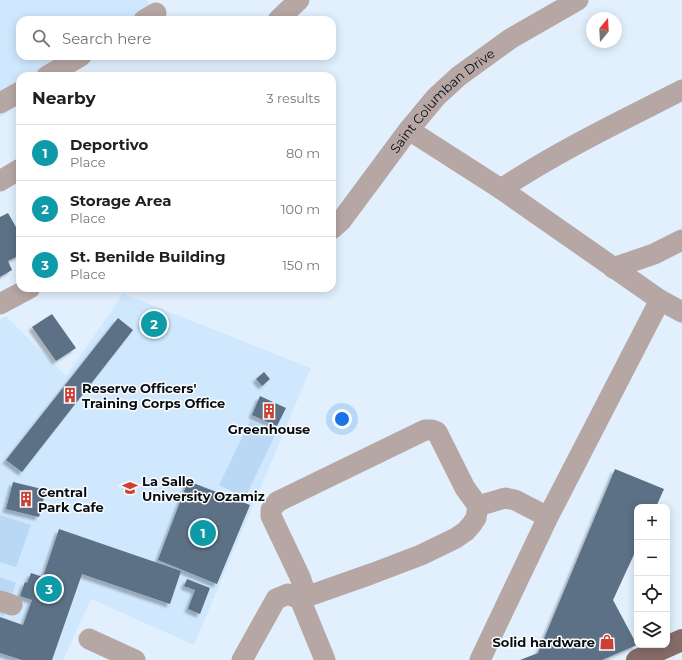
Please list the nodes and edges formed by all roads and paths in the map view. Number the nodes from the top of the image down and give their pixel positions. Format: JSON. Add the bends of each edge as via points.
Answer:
{"nodes":[{"id":1,"x":299,"y":0,"type":"edge"},
{"id":2,"x":578,"y":0,"type":"edge"},
{"id":3,"x":282,"y":16,"type":"edge"},
{"id":4,"x":74,"y":60,"type":"edge"},
{"id":5,"x":54,"y":72,"type":"edge"},
{"id":6,"x":682,"y":90,"type":"edge"},
{"id":7,"x":16,"y":94,"type":"edge"},
{"id":8,"x":0,"y":103,"type":"edge"},
{"id":9,"x":410,"y":130,"type":"junction"},
{"id":10,"x":16,"y":171,"type":"edge"},
{"id":11,"x":0,"y":181,"type":"edge"},
{"id":12,"x":501,"y":189,"type":"junction"},
{"id":13,"x":336,"y":225,"type":"edge"},
{"id":14,"x":682,"y":240,"type":"edge"},
{"id":15,"x":613,"y":268,"type":"junction"},
{"id":16,"x":22,"y":292,"type":"edge"},
{"id":17,"x":660,"y":300,"type":"junction"},
{"id":18,"x":0,"y":304,"type":"edge"},
{"id":19,"x":682,"y":312,"type":"edge"},
{"id":20,"x":478,"y":506,"type":"junction"},
{"id":21,"x":548,"y":517,"type":"junction"},
{"id":22,"x":304,"y":598,"type":"junction"},
{"id":23,"x":89,"y":639,"type":"dead end"},
{"id":24,"x":682,"y":640,"type":"edge"},
{"id":25,"x":649,"y":657,"type":"edge"},
{"id":26,"x":135,"y":660,"type":"edge"},
{"id":27,"x":242,"y":660,"type":"edge"},
{"id":28,"x":325,"y":660,"type":"edge"},
{"id":29,"x":480,"y":660,"type":"edge"}],
"edges":[{"from":1,"to":3,"type":"street"},
{"from":2,"to":9,"type":"street","name":"Saint Columban Drive","via":[[510,39],[459,76],[436,97]]},
{"from":4,"to":5,"type":"street"},
{"from":6,"to":12,"type":"street","via":[[576,144]]},
{"from":7,"to":8,"type":"street"},
{"from":9,"to":12,"type":"street"},
{"from":9,"to":13,"type":"street","name":"Saint Columban Drive"},
{"from":10,"to":11,"type":"street"},
{"from":12,"to":15,"type":"street"},
{"from":14,"to":15,"type":"street","via":[[654,254]]},
{"from":15,"to":17,"type":"street"},
{"from":16,"to":18,"type":"street"},
{"from":17,"to":19,"type":"street"},
{"from":17,"to":21,"type":"street"},
{"from":20,"to":21,"type":"street","via":[[505,498],[515,500]]},
{"from":20,"to":22,"type":"street","via":[[472,524],[456,538],[420,555]]},
{"from":20,"to":22,"type":"street","via":[[465,488],[437,432],[432,430],[425,430],[277,502],[271,510],[271,516],[300,577]]},
{"from":21,"to":29,"type":"street"},
{"from":22,"to":27,"type":"street","via":[[288,594],[276,599]]},
{"from":22,"to":28,"type":"street"},
{"from":23,"to":26,"type":"street"},
{"from":24,"to":25,"type":"main road"}]}
